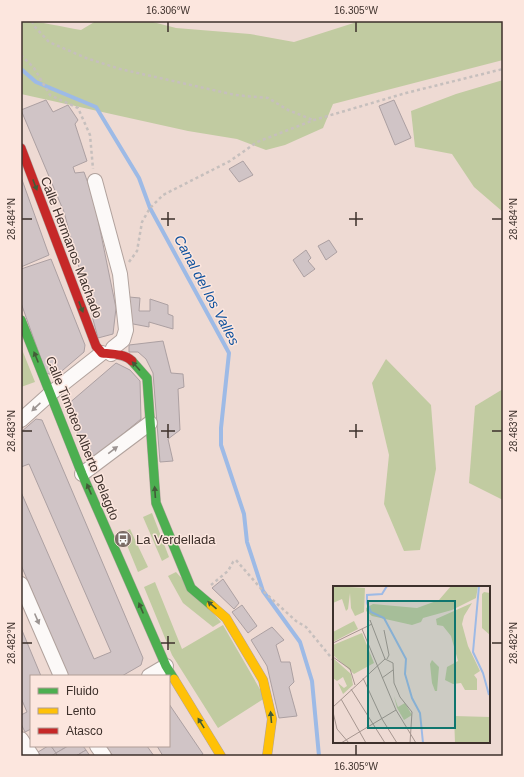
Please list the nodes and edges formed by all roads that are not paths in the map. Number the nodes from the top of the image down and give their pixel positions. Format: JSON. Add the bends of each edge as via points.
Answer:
{"nodes":[{"id":1,"x":21,"y":148,"type":"edge"},
{"id":2,"x":95,"y":181,"type":"road end"},
{"id":3,"x":21,"y":320,"type":"edge"},
{"id":4,"x":106,"y":354,"type":"junction"},
{"id":5,"x":50,"y":394,"type":"junction"},
{"id":6,"x":21,"y":420,"type":"edge"},
{"id":7,"x":150,"y":423,"type":"junction"},
{"id":8,"x":82,"y":474,"type":"junction"},
{"id":9,"x":21,"y":584,"type":"edge"},
{"id":10,"x":166,"y":666,"type":"junction"},
{"id":11,"x":61,"y":675,"type":"edge"},
{"id":12,"x":152,"y":675,"type":"edge"},
{"id":13,"x":98,"y":747,"type":"edge"},
{"id":14,"x":104,"y":756,"type":"edge"},
{"id":15,"x":222,"y":756,"type":"edge"},
{"id":16,"x":267,"y":756,"type":"edge"}],
"edges":[{"from":1,"to":4,"type":"street","name":"Calle Hermanos Machado","one_way":true,"via":[[96,346]]},
{"from":2,"to":4,"type":"street","via":[[118,268],[126,330],[123,340]]},
{"from":5,"to":3,"type":"street","name":"Calle Timoteo Alberto Delagdo","one_way":true},
{"from":4,"to":5,"type":"street"},
{"from":7,"to":4,"type":"street","one_way":true,"via":[[146,378],[129,358]]},
{"from":5,"to":6,"type":"street","one_way":true},
{"from":5,"to":8,"type":"street","name":"Calle Timoteo Alberto Delagdo"},
{"from":8,"to":7,"type":"street","one_way":true},
{"from":16,"to":7,"type":"street","one_way":true,"via":[[272,719],[263,680],[226,618],[192,588],[156,503]]},
{"from":10,"to":8,"type":"street","name":"Calle Timoteo Alberto Delagdo","one_way":true},
{"from":9,"to":11,"type":"street","one_way":true},
{"from":10,"to":12,"type":"street"},
{"from":15,"to":10,"type":"street","name":"Calle Timoteo Alberto Delagdo","one_way":true},
{"from":13,"to":14,"type":"street"}]}
